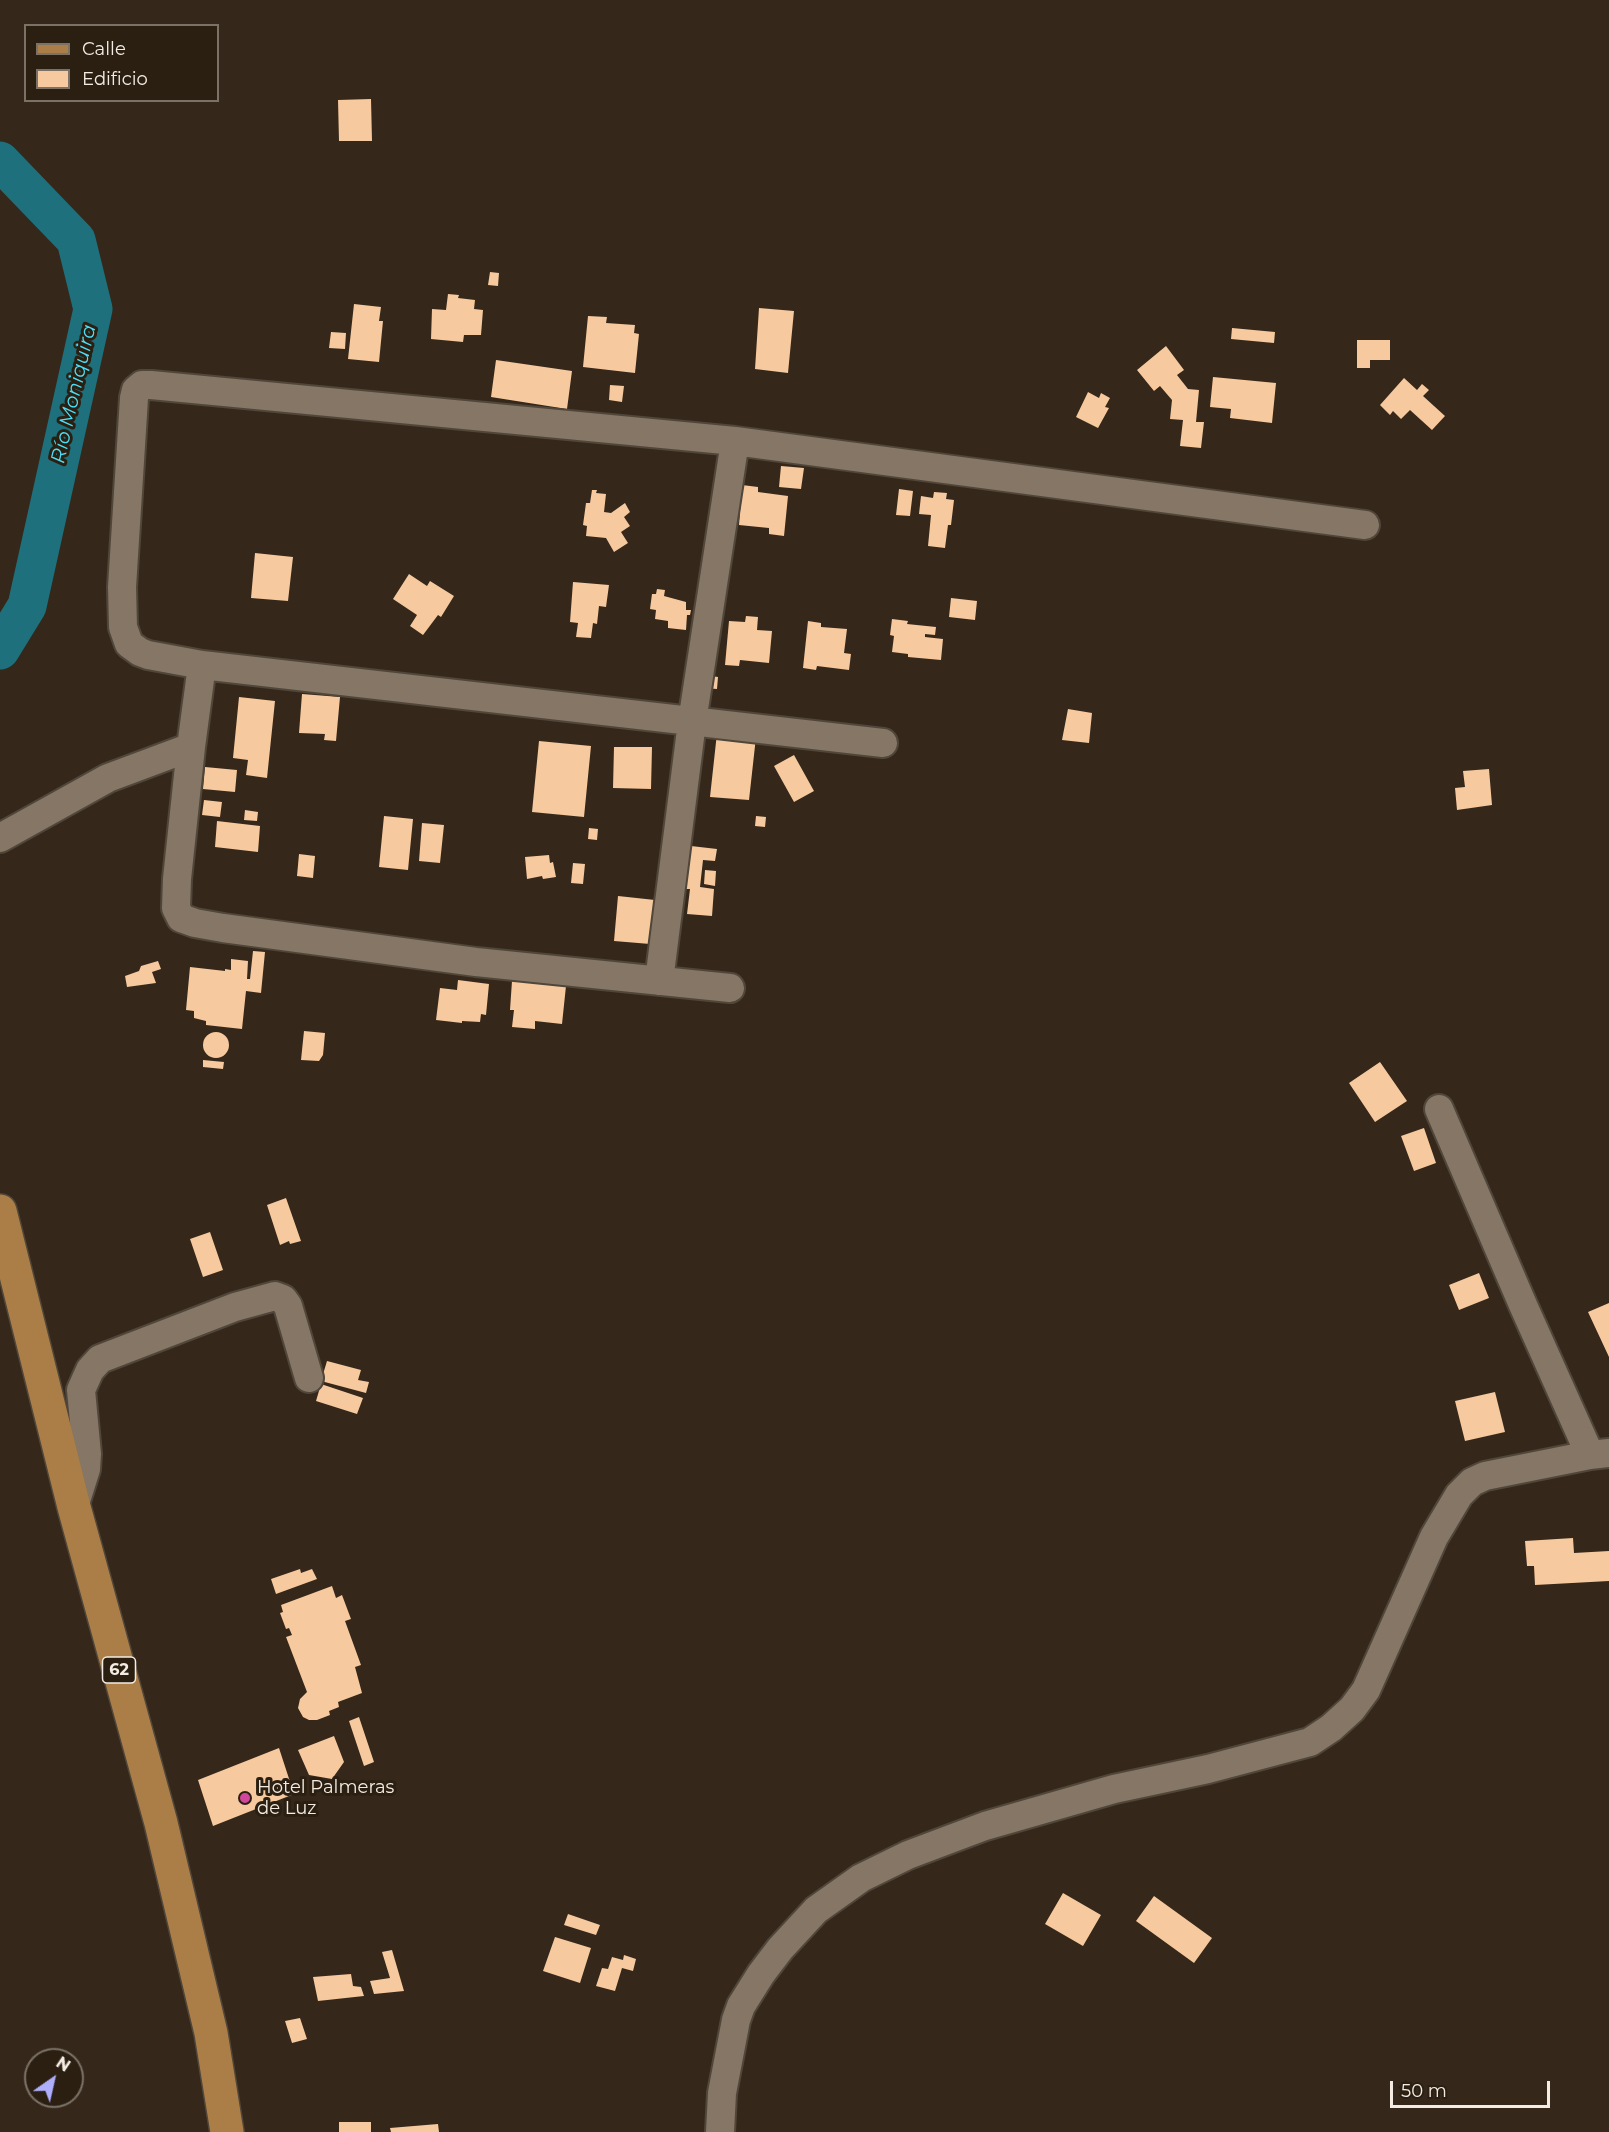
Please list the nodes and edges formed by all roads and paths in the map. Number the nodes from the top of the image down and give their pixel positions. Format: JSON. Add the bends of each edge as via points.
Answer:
{"nodes":[{"id":1,"x":735,"y":441,"type":"junction"},
{"id":2,"x":1365,"y":525,"type":"dead end"},
{"id":3,"x":202,"y":665,"type":"junction"},
{"id":4,"x":692,"y":722,"type":"junction"},
{"id":5,"x":883,"y":743,"type":"dead end"},
{"id":6,"x":191,"y":747,"type":"junction"},
{"id":7,"x":0,"y":838,"type":"edge"},
{"id":8,"x":659,"y":981,"type":"junction"},
{"id":9,"x":730,"y":988,"type":"dead end"},
{"id":10,"x":1439,"y":1109,"type":"dead end"},
{"id":11,"x":0,"y":1211,"type":"edge"},
{"id":12,"x":309,"y":1378,"type":"dead end"},
{"id":13,"x":1600,"y":1454,"type":"edge"},
{"id":14,"x":74,"y":1507,"type":"junction"},
{"id":15,"x":228,"y":2132,"type":"edge"},
{"id":16,"x":720,"y":2132,"type":"edge"}],
"edges":[{"from":1,"to":2,"type":"street"},
{"from":1,"to":3,"type":"street","via":[[142,385],[134,398],[123,627],[129,644],[140,652]]},
{"from":1,"to":4,"type":"street"},
{"from":3,"to":4,"type":"street"},
{"from":3,"to":6,"type":"street"},
{"from":4,"to":5,"type":"street"},
{"from":4,"to":8,"type":"street"},
{"from":6,"to":7,"type":"street","via":[[108,777]]},
{"from":6,"to":8,"type":"street","via":[[177,879],[176,908],[181,918],[223,928],[453,959]]},
{"from":8,"to":9,"type":"street"},
{"from":10,"to":13,"type":"street","via":[[1523,1305]]},
{"from":11,"to":14,"type":"main road","number":"62"},
{"from":12,"to":14,"type":"street","via":[[288,1306],[275,1296],[235,1307],[100,1359],[81,1390],[87,1454]]},
{"from":13,"to":16,"type":"street","via":[[1485,1476],[1472,1482],[1459,1495],[1434,1537],[1366,1690],[1352,1709],[1310,1742],[1114,1789],[985,1826],[908,1855],[861,1878],[816,1910],[780,1948],[741,2006],[722,2093]]},
{"from":14,"to":15,"type":"main road","number":"62","via":[[164,1834],[211,2032]]}]}
